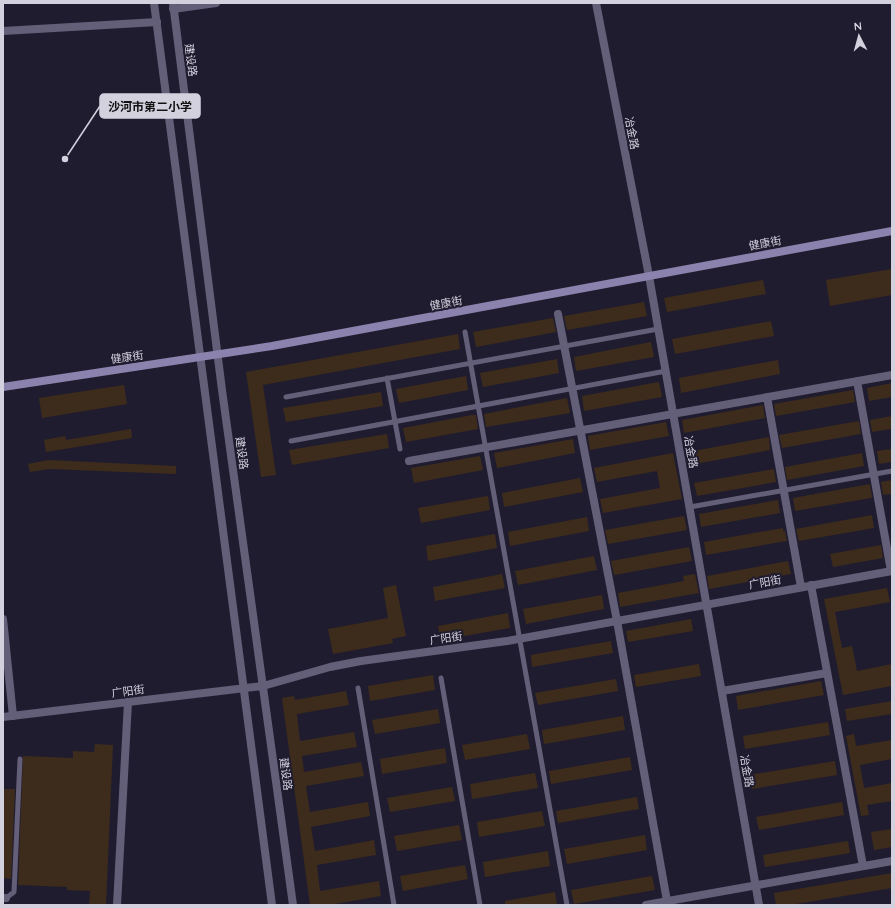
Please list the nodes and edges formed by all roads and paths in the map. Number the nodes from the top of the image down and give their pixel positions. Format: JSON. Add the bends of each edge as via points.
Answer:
{"nodes":[{"id":1,"x":154,"y":3,"type":"edge"},
{"id":2,"x":216,"y":3,"type":"edge"},
{"id":3,"x":596,"y":3,"type":"edge"},
{"id":4,"x":173,"y":6,"type":"edge"},
{"id":5,"x":157,"y":22,"type":"junction"},
{"id":6,"x":3,"y":31,"type":"edge"},
{"id":7,"x":892,"y":231,"type":"edge"},
{"id":8,"x":649,"y":276,"type":"junction"},
{"id":9,"x":558,"y":314,"type":"dead end"},
{"id":10,"x":658,"y":329,"type":"junction"},
{"id":11,"x":465,"y":332,"type":"dead end"},
{"id":12,"x":564,"y":346,"type":"junction"},
{"id":13,"x":218,"y":354,"type":"junction"},
{"id":14,"x":201,"y":357,"type":"junction"},
{"id":15,"x":471,"y":363,"type":"junction"},
{"id":16,"x":666,"y":371,"type":"junction"},
{"id":17,"x":892,"y":375,"type":"edge"},
{"id":18,"x":388,"y":378,"type":"junction"},
{"id":19,"x":857,"y":381,"type":"junction"},
{"id":20,"x":3,"y":386,"type":"edge"},
{"id":21,"x":572,"y":388,"type":"junction"},
{"id":22,"x":286,"y":397,"type":"dead end"},
{"id":23,"x":767,"y":397,"type":"junction"},
{"id":24,"x":478,"y":406,"type":"junction"},
{"id":25,"x":673,"y":414,"type":"junction"},
{"id":26,"x":395,"y":422,"type":"junction"},
{"id":27,"x":580,"y":431,"type":"junction"},
{"id":28,"x":291,"y":441,"type":"dead end"},
{"id":29,"x":486,"y":448,"type":"junction"},
{"id":30,"x":400,"y":449,"type":"dead end"},
{"id":31,"x":409,"y":461,"type":"dead end"},
{"id":32,"x":892,"y":471,"type":"edge"},
{"id":33,"x":874,"y":474,"type":"junction"},
{"id":34,"x":784,"y":490,"type":"junction"},
{"id":35,"x":690,"y":507,"type":"junction"},
{"id":36,"x":892,"y":571,"type":"edge"},
{"id":37,"x":811,"y":585,"type":"junction"},
{"id":38,"x":802,"y":587,"type":"junction"},
{"id":39,"x":707,"y":604,"type":"junction"},
{"id":40,"x":3,"y":619,"type":"edge"},
{"id":41,"x":616,"y":621,"type":"junction"},
{"id":42,"x":520,"y":639,"type":"junction"},
{"id":43,"x":827,"y":673,"type":"junction"},
{"id":44,"x":441,"y":678,"type":"dead end"},
{"id":45,"x":263,"y":686,"type":"junction"},
{"id":46,"x":244,"y":688,"type":"junction"},
{"id":47,"x":358,"y":688,"type":"dead end"},
{"id":48,"x":722,"y":691,"type":"junction"},
{"id":49,"x":128,"y":702,"type":"junction"},
{"id":50,"x":13,"y":716,"type":"junction"},
{"id":51,"x":3,"y":717,"type":"edge"},
{"id":52,"x":20,"y":760,"type":"dead end"},
{"id":53,"x":892,"y":861,"type":"edge"},
{"id":54,"x":863,"y":866,"type":"junction"},
{"id":55,"x":756,"y":885,"type":"junction"},
{"id":56,"x":4,"y":898,"type":"edge"},
{"id":57,"x":667,"y":901,"type":"junction"},
{"id":58,"x":117,"y":905,"type":"edge"},
{"id":59,"x":272,"y":905,"type":"edge"},
{"id":60,"x":293,"y":905,"type":"edge"},
{"id":61,"x":394,"y":905,"type":"edge"},
{"id":62,"x":480,"y":905,"type":"edge"},
{"id":63,"x":567,"y":905,"type":"edge"},
{"id":64,"x":646,"y":905,"type":"edge"},
{"id":65,"x":760,"y":905,"type":"edge"}],
"edges":[{"from":1,"to":5,"type":"street"},
{"from":2,"to":4,"type":"street"},
{"from":3,"to":8,"type":"street","name":"冶金路"},
{"from":4,"to":13,"type":"street","name":"建设路"},
{"from":5,"to":6,"type":"street"},
{"from":5,"to":14,"type":"street"},
{"from":7,"to":8,"type":"main road","name":"健康街"},
{"from":8,"to":10,"type":"street","name":"冶金路"},
{"from":8,"to":13,"type":"main road","name":"健康街"},
{"from":9,"to":12,"type":"street"},
{"from":10,"to":12,"type":"lane"},
{"from":10,"to":16,"type":"street","name":"冶金路"},
{"from":11,"to":15,"type":"lane"},
{"from":12,"to":15,"type":"lane"},
{"from":12,"to":21,"type":"street"},
{"from":13,"to":14,"type":"main road","name":"健康街"},
{"from":13,"to":45,"type":"street","name":"建设路"},
{"from":14,"to":20,"type":"main road","name":"健康街"},
{"from":14,"to":46,"type":"street"},
{"from":15,"to":18,"type":"lane"},
{"from":15,"to":24,"type":"lane"},
{"from":16,"to":21,"type":"lane"},
{"from":16,"to":25,"type":"street","name":"冶金路"},
{"from":17,"to":19,"type":"street"},
{"from":18,"to":22,"type":"lane"},
{"from":18,"to":26,"type":"lane"},
{"from":19,"to":23,"type":"street"},
{"from":19,"to":33,"type":"street"},
{"from":21,"to":24,"type":"lane"},
{"from":21,"to":27,"type":"street"},
{"from":23,"to":25,"type":"street"},
{"from":23,"to":34,"type":"street"},
{"from":24,"to":26,"type":"lane"},
{"from":24,"to":29,"type":"lane"},
{"from":25,"to":27,"type":"street"},
{"from":25,"to":35,"type":"street","name":"冶金路"},
{"from":26,"to":28,"type":"lane"},
{"from":26,"to":30,"type":"lane"},
{"from":27,"to":29,"type":"street"},
{"from":27,"to":41,"type":"street"},
{"from":29,"to":31,"type":"street"},
{"from":29,"to":42,"type":"lane"},
{"from":32,"to":33,"type":"lane"},
{"from":33,"to":34,"type":"lane"},
{"from":33,"to":36,"type":"street"},
{"from":34,"to":35,"type":"lane"},
{"from":34,"to":38,"type":"street"},
{"from":35,"to":39,"type":"street","name":"冶金路"},
{"from":36,"to":37,"type":"street","name":"广阳街"},
{"from":37,"to":38,"type":"street","name":"广阳街"},
{"from":37,"to":43,"type":"street"},
{"from":38,"to":39,"type":"street","name":"广阳街"},
{"from":39,"to":41,"type":"street","name":"广阳街"},
{"from":39,"to":48,"type":"street","name":"冶金路"},
{"from":40,"to":50,"type":"street"},
{"from":41,"to":42,"type":"street","name":"广阳街"},
{"from":41,"to":57,"type":"street"},
{"from":42,"to":45,"type":"street","name":"广阳街","via":[[361,661]]},
{"from":42,"to":63,"type":"lane"},
{"from":43,"to":48,"type":"street"},
{"from":43,"to":54,"type":"street"},
{"from":44,"to":62,"type":"lane"},
{"from":45,"to":46,"type":"street","name":"广阳街"},
{"from":45,"to":60,"type":"street","name":"建设路"},
{"from":46,"to":49,"type":"street","name":"广阳街"},
{"from":46,"to":59,"type":"street"},
{"from":47,"to":61,"type":"lane"},
{"from":48,"to":55,"type":"street","name":"冶金路"},
{"from":49,"to":50,"type":"street","name":"广阳街"},
{"from":49,"to":58,"type":"street"},
{"from":50,"to":51,"type":"street","name":"广阳街"},
{"from":52,"to":56,"type":"lane","via":[[14,892]]},
{"from":53,"to":54,"type":"street"},
{"from":54,"to":55,"type":"street"},
{"from":55,"to":57,"type":"street"},
{"from":55,"to":65,"type":"street","name":"冶金路"},
{"from":57,"to":64,"type":"street"}]}
